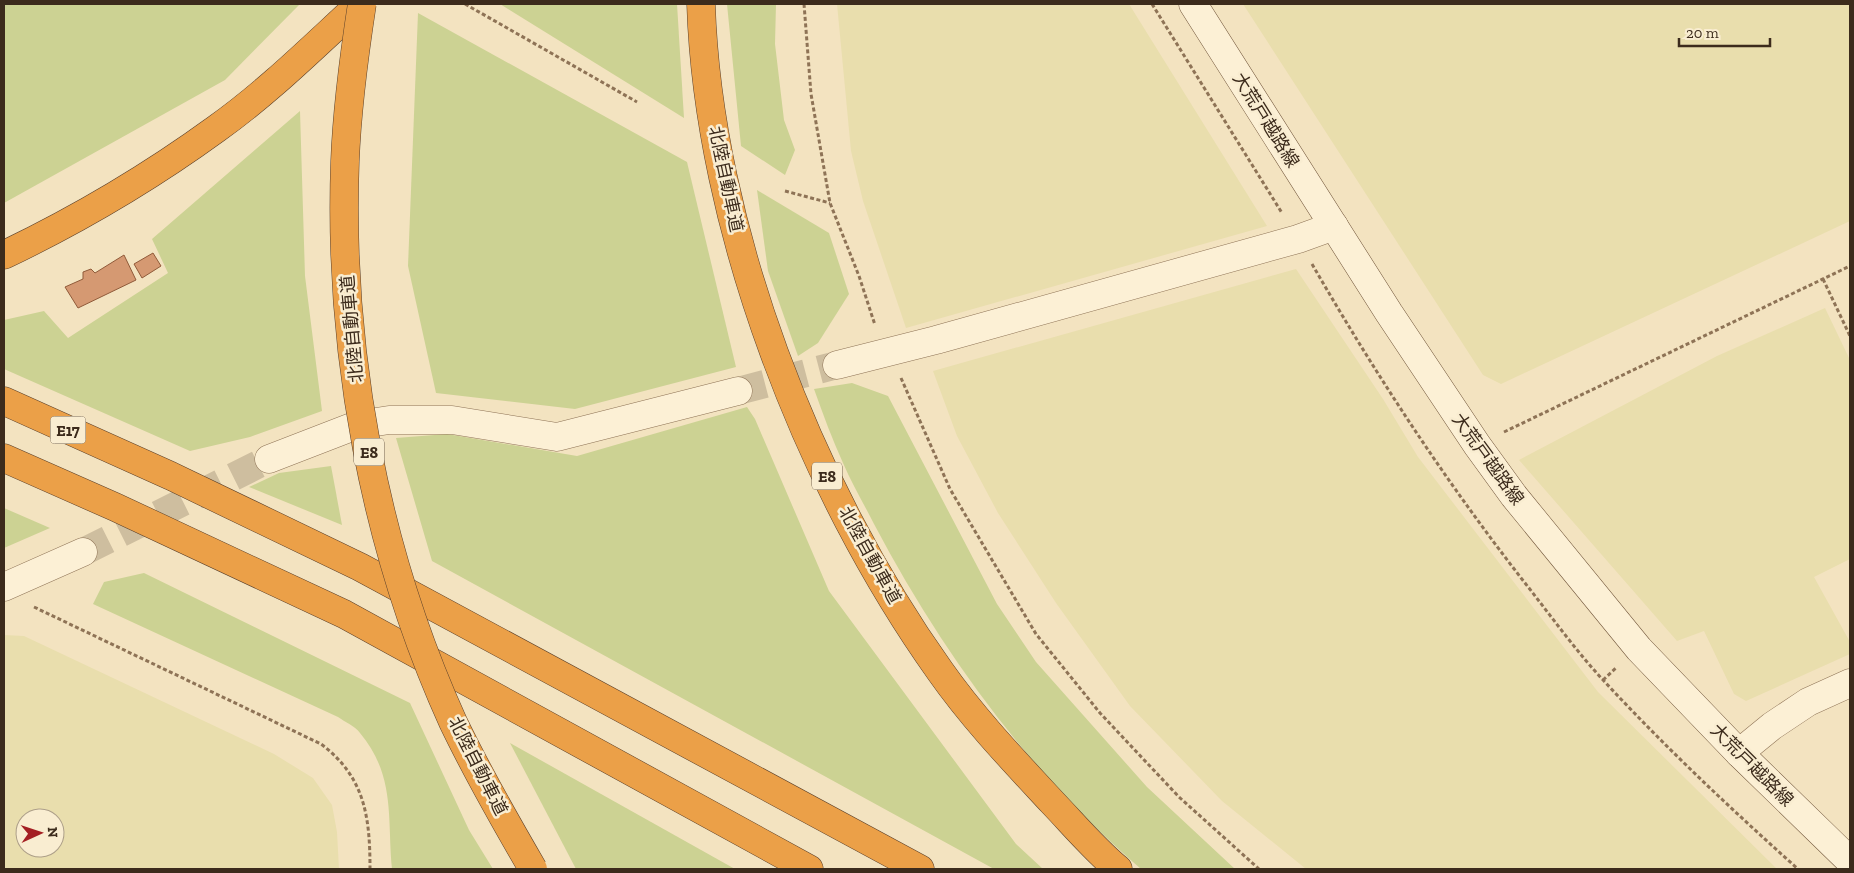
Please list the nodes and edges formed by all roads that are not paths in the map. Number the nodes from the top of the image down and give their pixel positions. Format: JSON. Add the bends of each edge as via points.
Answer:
{"nodes":[{"id":1,"x":361,"y":4,"type":"edge"},
{"id":2,"x":702,"y":4,"type":"edge"},
{"id":3,"x":1193,"y":4,"type":"edge"},
{"id":4,"x":1334,"y":226,"type":"junction"},
{"id":5,"x":4,"y":256,"type":"edge"},
{"id":6,"x":838,"y":365,"type":"tunnel mouth"},
{"id":7,"x":738,"y":391,"type":"tunnel mouth"},
{"id":8,"x":4,"y":401,"type":"edge"},
{"id":9,"x":4,"y":458,"type":"edge"},
{"id":10,"x":269,"y":459,"type":"tunnel mouth"},
{"id":11,"x":83,"y":552,"type":"tunnel mouth"},
{"id":12,"x":4,"y":587,"type":"edge"},
{"id":13,"x":1850,"y":683,"type":"edge"},
{"id":14,"x":1739,"y":753,"type":"junction"},
{"id":15,"x":1850,"y":862,"type":"edge"},
{"id":16,"x":533,"y":869,"type":"edge"},
{"id":17,"x":809,"y":869,"type":"edge"},
{"id":18,"x":920,"y":869,"type":"edge"},
{"id":19,"x":1118,"y":869,"type":"edge"}],
"edges":[{"from":1,"to":5,"type":"highway","via":[[281,77],[216,129],[143,178]]},
{"from":1,"to":16,"type":"highway","name":"北陸自動車道","number":"E8","bridge":true,"via":[[351,74],[344,206],[351,334],[360,409],[393,558],[419,637],[453,722]]},
{"from":2,"to":19,"type":"highway","name":"北陸自動車道","number":"E8","via":[[708,86],[734,222],[765,329],[820,462],[877,573],[940,671],[1002,750]]},
{"from":3,"to":4,"type":"street","name":"大荒戸越路線"},
{"from":4,"to":6,"type":"street","via":[[1298,239]]},
{"from":4,"to":14,"type":"street","name":"大荒戸越路線","via":[[1514,496],[1639,649]]},
{"from":7,"to":10,"type":"street","via":[[557,437],[452,420],[389,420],[356,425]]},
{"from":8,"to":18,"type":"highway","number":"E17","via":[[360,567]]},
{"from":9,"to":17,"type":"highway","via":[[116,506],[344,614]]},
{"from":11,"to":12,"type":"street"},
{"from":13,"to":14,"type":"street","via":[[1808,702]]},
{"from":14,"to":15,"type":"street","name":"大荒戸越路線"}]}
